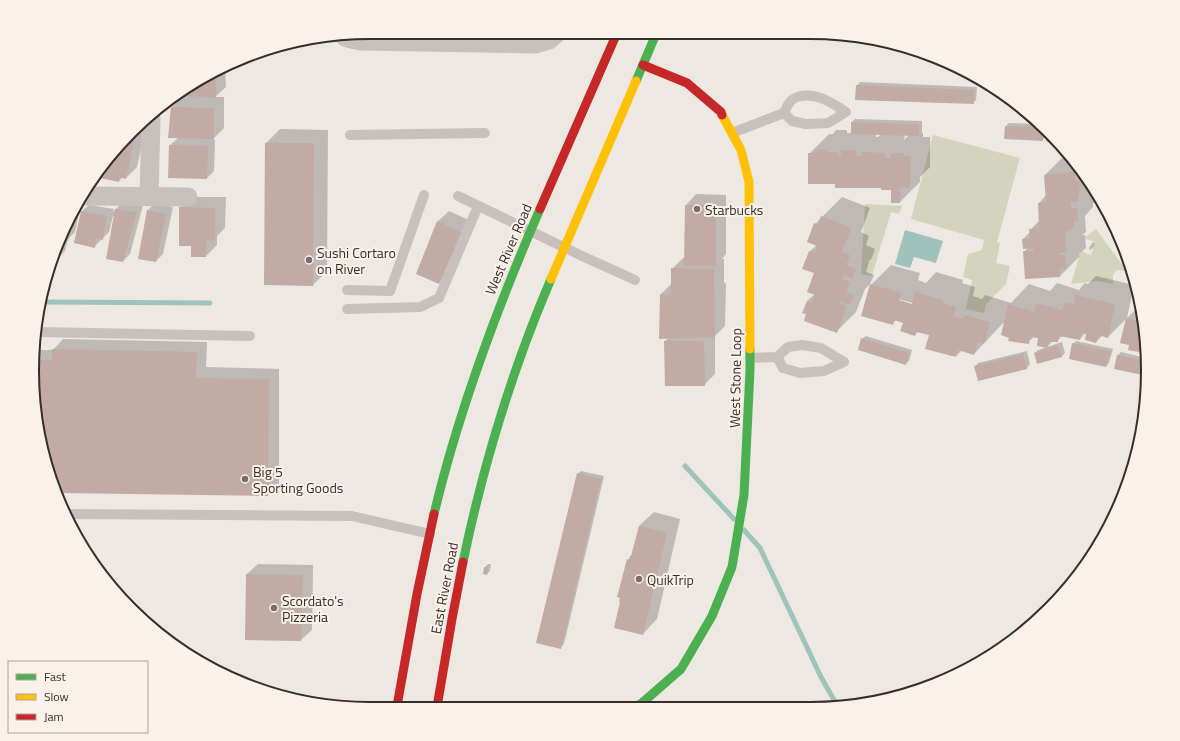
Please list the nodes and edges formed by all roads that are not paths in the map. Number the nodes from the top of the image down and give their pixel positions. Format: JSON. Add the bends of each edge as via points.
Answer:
{"nodes":[{"id":1,"x":550,"y":39,"type":"edge"},
{"id":2,"x":614,"y":39,"type":"edge"},
{"id":3,"x":654,"y":39,"type":"edge"},
{"id":4,"x":355,"y":40,"type":"edge"},
{"id":5,"x":643,"y":66,"type":"junction"},
{"id":6,"x":784,"y":114,"type":"junction"},
{"id":7,"x":151,"y":122,"type":"edge"},
{"id":8,"x":732,"y":132,"type":"junction"},
{"id":9,"x":485,"y":133,"type":"dead end"},
{"id":10,"x":350,"y":135,"type":"dead end"},
{"id":11,"x":424,"y":195,"type":"dead end"},
{"id":12,"x":89,"y":196,"type":"edge"},
{"id":13,"x":458,"y":196,"type":"dead end"},
{"id":14,"x":148,"y":197,"type":"junction"},
{"id":15,"x":188,"y":197,"type":"dead end"},
{"id":16,"x":478,"y":206,"type":"junction"},
{"id":17,"x":531,"y":232,"type":"junction"},
{"id":18,"x":564,"y":247,"type":"junction"},
{"id":19,"x":635,"y":280,"type":"dead end"},
{"id":20,"x":347,"y":290,"type":"dead end"},
{"id":21,"x":347,"y":308,"type":"dead end"},
{"id":22,"x":42,"y":332,"type":"edge"},
{"id":23,"x":250,"y":336,"type":"dead end"},
{"id":24,"x":777,"y":357,"type":"junction"},
{"id":25,"x":750,"y":358,"type":"junction"},
{"id":26,"x":442,"y":482,"type":"joint"},
{"id":27,"x":72,"y":514,"type":"edge"},
{"id":28,"x":430,"y":534,"type":"junction"},
{"id":29,"x":398,"y":702,"type":"edge"},
{"id":30,"x":438,"y":702,"type":"edge"},
{"id":31,"x":642,"y":702,"type":"edge"}],
"edges":[{"from":1,"to":4,"type":"street","via":[[536,44]]},
{"from":2,"to":17,"type":"main road","name":"West River Road"},
{"from":3,"to":5,"type":"main road"},
{"from":5,"to":8,"type":"main road","name":"West Stone Loop","via":[[687,83],[721,112]]},
{"from":5,"to":18,"type":"main road"},
{"from":6,"to":6,"type":"lane","via":[[792,121],[806,124],[828,123],[846,112],[822,98],[807,95],[790,101]]},
{"from":6,"to":8,"type":"lane"},
{"from":7,"to":14,"type":"street"},
{"from":8,"to":25,"type":"main road","name":"West Stone Loop","via":[[741,150],[749,182]]},
{"from":9,"to":10,"type":"lane"},
{"from":11,"to":20,"type":"lane","via":[[390,291]]},
{"from":12,"to":14,"type":"street"},
{"from":13,"to":16,"type":"lane"},
{"from":14,"to":15,"type":"street"},
{"from":16,"to":17,"type":"lane"},
{"from":16,"to":21,"type":"lane","via":[[439,298],[420,307]]},
{"from":17,"to":18,"type":"lane"},
{"from":17,"to":26,"type":"main road","name":"West River Road","via":[[487,338]]},
{"from":18,"to":19,"type":"lane"},
{"from":18,"to":30,"type":"main road","name":"East River Road","via":[[520,358],[483,476],[460,575]]},
{"from":22,"to":23,"type":"lane"},
{"from":24,"to":24,"type":"lane","via":[[783,368],[800,373],[824,371],[844,362],[821,348],[802,345],[788,347]]},
{"from":24,"to":25,"type":"lane"},
{"from":25,"to":31,"type":"main road","name":"West Stone Loop","via":[[744,495],[732,567],[712,616],[681,670]]},
{"from":26,"to":28,"type":"main road","name":"East River Road"},
{"from":27,"to":28,"type":"lane","via":[[352,516]]},
{"from":28,"to":29,"type":"main road","name":"East River Road"}]}
